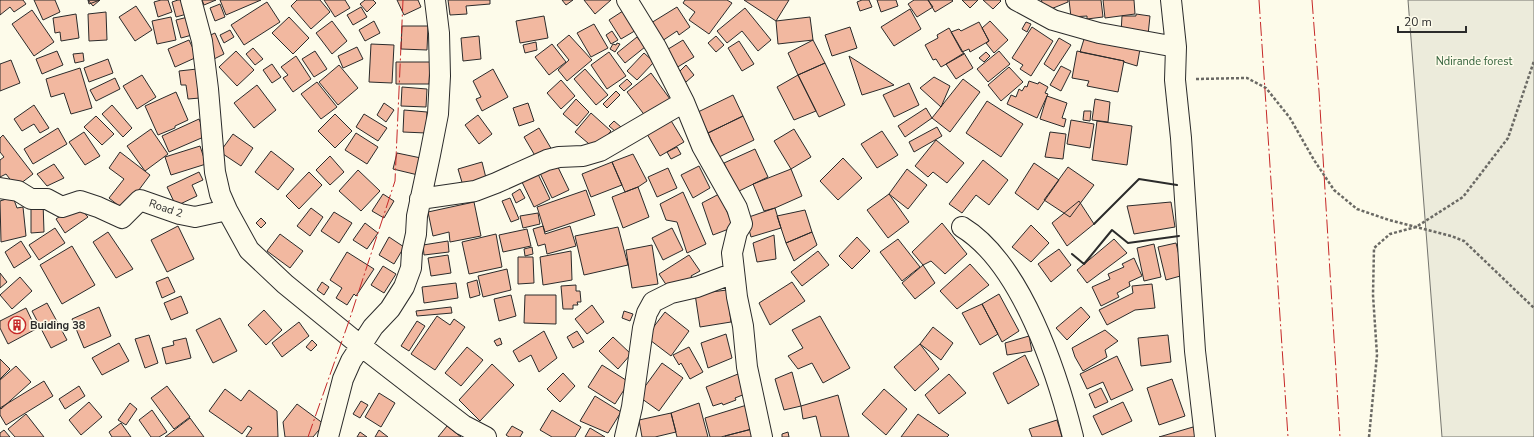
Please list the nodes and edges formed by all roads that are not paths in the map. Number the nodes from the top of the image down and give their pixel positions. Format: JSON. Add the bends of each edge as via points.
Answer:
{"nodes":[{"id":1,"x":191,"y":0,"type":"edge"},
{"id":2,"x":435,"y":0,"type":"edge"},
{"id":3,"x":627,"y":0,"type":"edge"},
{"id":4,"x":1016,"y":0,"type":"edge"},
{"id":5,"x":1171,"y":0,"type":"edge"},
{"id":6,"x":1176,"y":47,"type":"junction"},
{"id":7,"x":684,"y":102,"type":"junction"},
{"id":8,"x":0,"y":188,"type":"edge"},
{"id":9,"x":420,"y":198,"type":"junction"},
{"id":10,"x":227,"y":210,"type":"junction"},
{"id":11,"x":962,"y":227,"type":"dead end"},
{"id":12,"x":734,"y":273,"type":"junction"},
{"id":13,"x":361,"y":346,"type":"junction"},
{"id":14,"x":328,"y":437,"type":"edge"},
{"id":15,"x":486,"y":437,"type":"edge"},
{"id":16,"x":625,"y":437,"type":"edge"},
{"id":17,"x":762,"y":437,"type":"edge"},
{"id":18,"x":1073,"y":437,"type":"edge"},
{"id":19,"x":1205,"y":437,"type":"edge"}],
"edges":[{"from":1,"to":10,"type":"street","via":[[202,41],[215,172]]},
{"from":2,"to":9,"type":"street","via":[[439,33],[438,106]]},
{"from":3,"to":7,"type":"street","via":[[656,47]]},
{"from":4,"to":6,"type":"street","via":[[1053,20],[1099,33]]},
{"from":5,"to":6,"type":"street"},
{"from":6,"to":19,"type":"street","via":[[1175,80],[1195,351]]},
{"from":7,"to":9,"type":"street","via":[[600,151],[583,156],[547,160],[475,191]]},
{"from":7,"to":12,"type":"street","via":[[702,146],[737,208],[742,224],[736,232],[732,253]]},
{"from":8,"to":10,"type":"street","name":"Road 2","via":[[18,191],[31,199],[47,199],[62,207],[80,201],[122,218],[140,200],[195,217]]},
{"from":9,"to":13,"type":"street","via":[[411,268],[404,287]]},
{"from":10,"to":13,"type":"street","via":[[249,250],[285,284]]},
{"from":11,"to":18,"type":"street","via":[[993,254],[1011,278],[1050,361]]},
{"from":12,"to":16,"type":"street","via":[[697,287],[671,293],[653,302],[643,328],[632,407]]},
{"from":12,"to":17,"type":"street","via":[[747,367]]},
{"from":13,"to":14,"type":"street","via":[[343,379]]},
{"from":13,"to":15,"type":"street","via":[[463,425]]}]}
